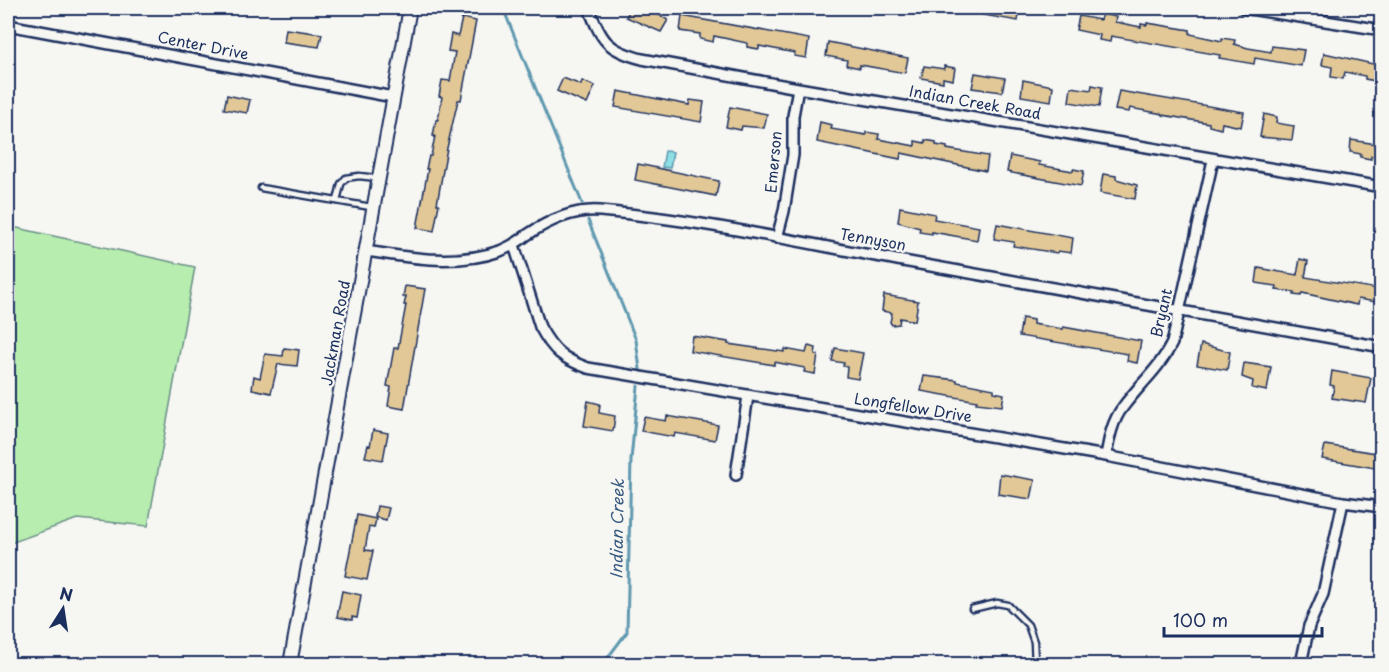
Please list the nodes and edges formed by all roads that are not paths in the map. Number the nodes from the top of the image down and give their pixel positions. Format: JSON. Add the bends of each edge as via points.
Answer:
{"nodes":[{"id":1,"x":410,"y":8,"type":"edge"},
{"id":2,"x":589,"y":8,"type":"edge"},
{"id":3,"x":1243,"y":8,"type":"edge"},
{"id":4,"x":8,"y":25,"type":"edge"},
{"id":5,"x":1382,"y":30,"type":"edge"},
{"id":6,"x":798,"y":88,"type":"junction"},
{"id":7,"x":393,"y":97,"type":"junction"},
{"id":8,"x":1213,"y":160,"type":"junction"},
{"id":9,"x":379,"y":178,"type":"junction"},
{"id":10,"x":261,"y":188,"type":"dead end"},
{"id":11,"x":1382,"y":188,"type":"edge"},
{"id":12,"x":337,"y":201,"type":"junction"},
{"id":13,"x":374,"y":207,"type":"junction"},
{"id":14,"x":777,"y":238,"type":"junction"},
{"id":15,"x":514,"y":245,"type":"junction"},
{"id":16,"x":366,"y":251,"type":"junction"},
{"id":17,"x":1178,"y":310,"type":"junction"},
{"id":18,"x":1382,"y":347,"type":"edge"},
{"id":19,"x":748,"y":396,"type":"junction"},
{"id":20,"x":1106,"y":456,"type":"junction"},
{"id":21,"x":736,"y":475,"type":"dead end"},
{"id":22,"x":1343,"y":502,"type":"junction"},
{"id":23,"x":1382,"y":507,"type":"edge"},
{"id":24,"x":972,"y":609,"type":"dead end"},
{"id":25,"x":290,"y":664,"type":"edge"},
{"id":26,"x":1035,"y":664,"type":"edge"},
{"id":27,"x":1301,"y":664,"type":"edge"}],
"edges":[{"from":1,"to":7,"type":"street","name":"Jackman Road"},
{"from":2,"to":6,"type":"street","name":"Indian Creek Road","via":[[602,38],[624,55]]},
{"from":3,"to":5,"type":"street"},
{"from":4,"to":7,"type":"street","name":"Center Drive"},
{"from":6,"to":8,"type":"street","name":"Indian Creek Road"},
{"from":6,"to":14,"type":"street","name":"Emerson","via":[[793,155]]},
{"from":7,"to":9,"type":"street","name":"Jackman Road"},
{"from":8,"to":11,"type":"street","name":"Indian Creek Road"},
{"from":8,"to":17,"type":"street","name":"Bryant"},
{"from":9,"to":12,"type":"lane","via":[[346,178]]},
{"from":9,"to":13,"type":"street","name":"Jackman Road"},
{"from":10,"to":12,"type":"lane"},
{"from":12,"to":13,"type":"lane"},
{"from":13,"to":16,"type":"street","name":"Jackman Road"},
{"from":14,"to":15,"type":"street","name":"Tennyson","via":[[595,211],[558,218]]},
{"from":14,"to":17,"type":"street","name":"Tennyson"},
{"from":15,"to":16,"type":"street","name":"Tennyson","via":[[473,258],[431,260]]},
{"from":15,"to":19,"type":"street","name":"Longfellow Drive","via":[[540,327],[556,352],[570,362]]},
{"from":16,"to":25,"type":"street","name":"Jackman Road"},
{"from":17,"to":18,"type":"street","name":"Tennyson"},
{"from":17,"to":20,"type":"street","name":"Bryant","via":[[1172,343],[1161,362],[1121,408]]},
{"from":19,"to":20,"type":"street","name":"Longfellow Drive"},
{"from":19,"to":21,"type":"street"},
{"from":20,"to":22,"type":"street","name":"Longfellow Drive"},
{"from":22,"to":23,"type":"street","name":"Longfellow Drive"},
{"from":22,"to":27,"type":"street","via":[[1323,594],[1309,626]]},
{"from":24,"to":26,"type":"lane","via":[[997,603],[1008,605],[1029,625]]}]}
